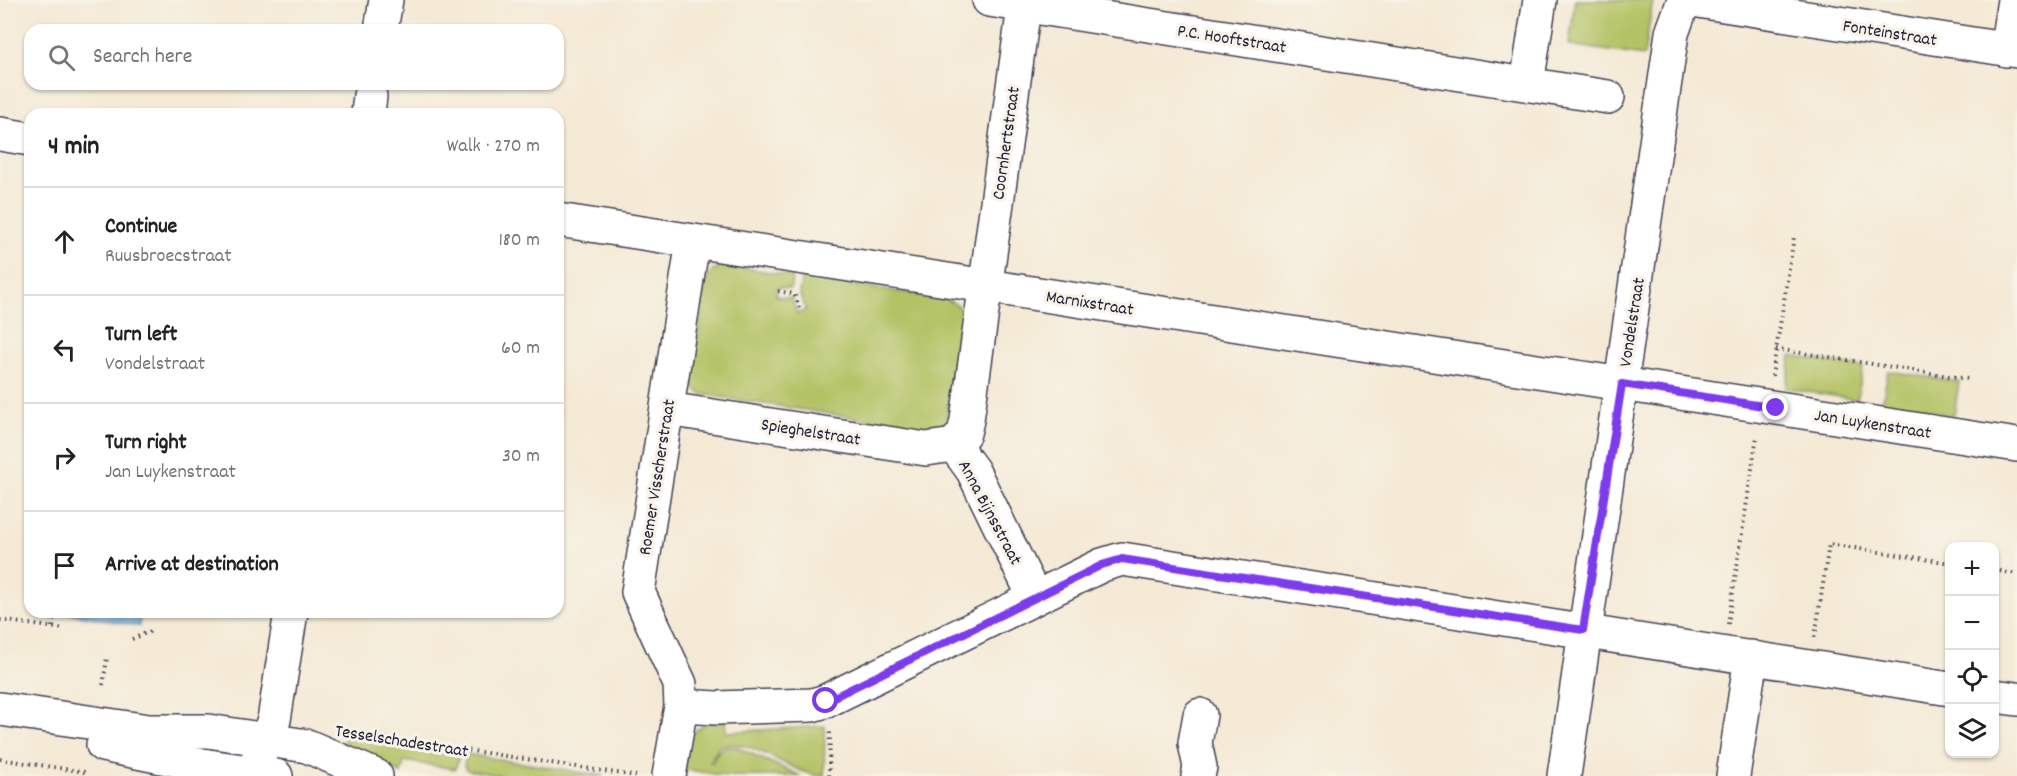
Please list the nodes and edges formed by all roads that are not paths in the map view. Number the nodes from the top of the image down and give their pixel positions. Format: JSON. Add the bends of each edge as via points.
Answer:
{"nodes":[{"id":1,"x":386,"y":0,"type":"edge"},
{"id":2,"x":989,"y":0,"type":"edge"},
{"id":3,"x":1540,"y":0,"type":"edge"},
{"id":4,"x":1684,"y":0,"type":"edge"},
{"id":5,"x":1692,"y":0,"type":"edge"},
{"id":6,"x":2014,"y":0,"type":"edge"},
{"id":7,"x":1025,"y":3,"type":"edge"},
{"id":8,"x":382,"y":24,"type":"edge"},
{"id":9,"x":2012,"y":50,"type":"edge"},
{"id":10,"x":1527,"y":84,"type":"junction"},
{"id":11,"x":1608,"y":97,"type":"dead end"},
{"id":12,"x":0,"y":134,"type":"edge"},
{"id":13,"x":24,"y":138,"type":"edge"},
{"id":14,"x":564,"y":221,"type":"edge"},
{"id":15,"x":693,"y":241,"type":"junction"},
{"id":16,"x":986,"y":286,"type":"junction"},
{"id":17,"x":1622,"y":384,"type":"junction"},
{"id":18,"x":667,"y":409,"type":"junction"},
{"id":19,"x":954,"y":445,"type":"junction"},
{"id":20,"x":2017,"y":445,"type":"edge"},
{"id":21,"x":1035,"y":598,"type":"junction"},
{"id":22,"x":290,"y":618,"type":"edge"},
{"id":23,"x":1583,"y":630,"type":"junction"},
{"id":24,"x":1737,"y":655,"type":"junction"},
{"id":25,"x":1945,"y":687,"type":"edge"},
{"id":26,"x":1999,"y":697,"type":"edge"},
{"id":27,"x":2017,"y":699,"type":"edge"},
{"id":28,"x":681,"y":706,"type":"junction"},
{"id":29,"x":0,"y":709,"type":"edge"},
{"id":30,"x":1200,"y":715,"type":"dead end"},
{"id":31,"x":0,"y":728,"type":"edge"},
{"id":32,"x":266,"y":740,"type":"junction"},
{"id":33,"x":260,"y":775,"type":"edge"},
{"id":34,"x":376,"y":776,"type":"edge"},
{"id":35,"x":669,"y":776,"type":"edge"},
{"id":36,"x":1198,"y":776,"type":"edge"},
{"id":37,"x":1564,"y":776,"type":"edge"},
{"id":38,"x":1733,"y":776,"type":"edge"}],
"edges":[{"from":1,"to":8,"type":"street"},
{"from":2,"to":7,"type":"street","name":"P.C. Hooftstraat"},
{"from":3,"to":10,"type":"street"},
{"from":4,"to":17,"type":"street","name":"Vondelstraat","via":[[1672,33]]},
{"from":5,"to":9,"type":"street","name":"Fonteinstraat"},
{"from":6,"to":9,"type":"street"},
{"from":7,"to":10,"type":"street","name":"P.C. Hooftstraat"},
{"from":7,"to":16,"type":"street","name":"Coornhertstraat"},
{"from":10,"to":11,"type":"street","name":"P.C. Hooftstraat"},
{"from":12,"to":13,"type":"street"},
{"from":14,"to":15,"type":"street","name":"Marnixstraat"},
{"from":15,"to":16,"type":"street","name":"Marnixstraat"},
{"from":15,"to":18,"type":"street","name":"Roemer Visscherstraat"},
{"from":16,"to":17,"type":"street","name":"Marnixstraat"},
{"from":16,"to":19,"type":"street","name":"Anna Bijnsstraat","via":[[967,420],[964,433]]},
{"from":17,"to":20,"type":"street","name":"Jan Luykenstraat"},
{"from":17,"to":23,"type":"street","name":"Vondelstraat"},
{"from":18,"to":19,"type":"street","name":"Spieghelstraat","via":[[926,449]]},
{"from":18,"to":28,"type":"street","name":"Roemer Visscherstraat","via":[[638,592],[680,684]]},
{"from":19,"to":21,"type":"street","name":"Anna Bijnsstraat","via":[[973,471]]},
{"from":21,"to":23,"type":"street","via":[[1122,559]]},
{"from":21,"to":28,"type":"street","via":[[826,701],[812,705]]},
{"from":22,"to":32,"type":"street","via":[[274,720]]},
{"from":23,"to":24,"type":"street"},
{"from":23,"to":37,"type":"street","name":"Vondelstraat"},
{"from":24,"to":25,"type":"street"},
{"from":24,"to":38,"type":"street"},
{"from":26,"to":27,"type":"street"},
{"from":28,"to":35,"type":"street","name":"Roemer Visscherstraat"},
{"from":29,"to":32,"type":"street","name":"Tesselschadestraat","via":[[149,731],[208,731]]},
{"from":30,"to":36,"type":"street","via":[[1195,743]]},
{"from":31,"to":33,"type":"street"},
{"from":32,"to":33,"type":"street"},
{"from":32,"to":34,"type":"street","name":"Tesselschadestraat","via":[[320,750]]}]}
